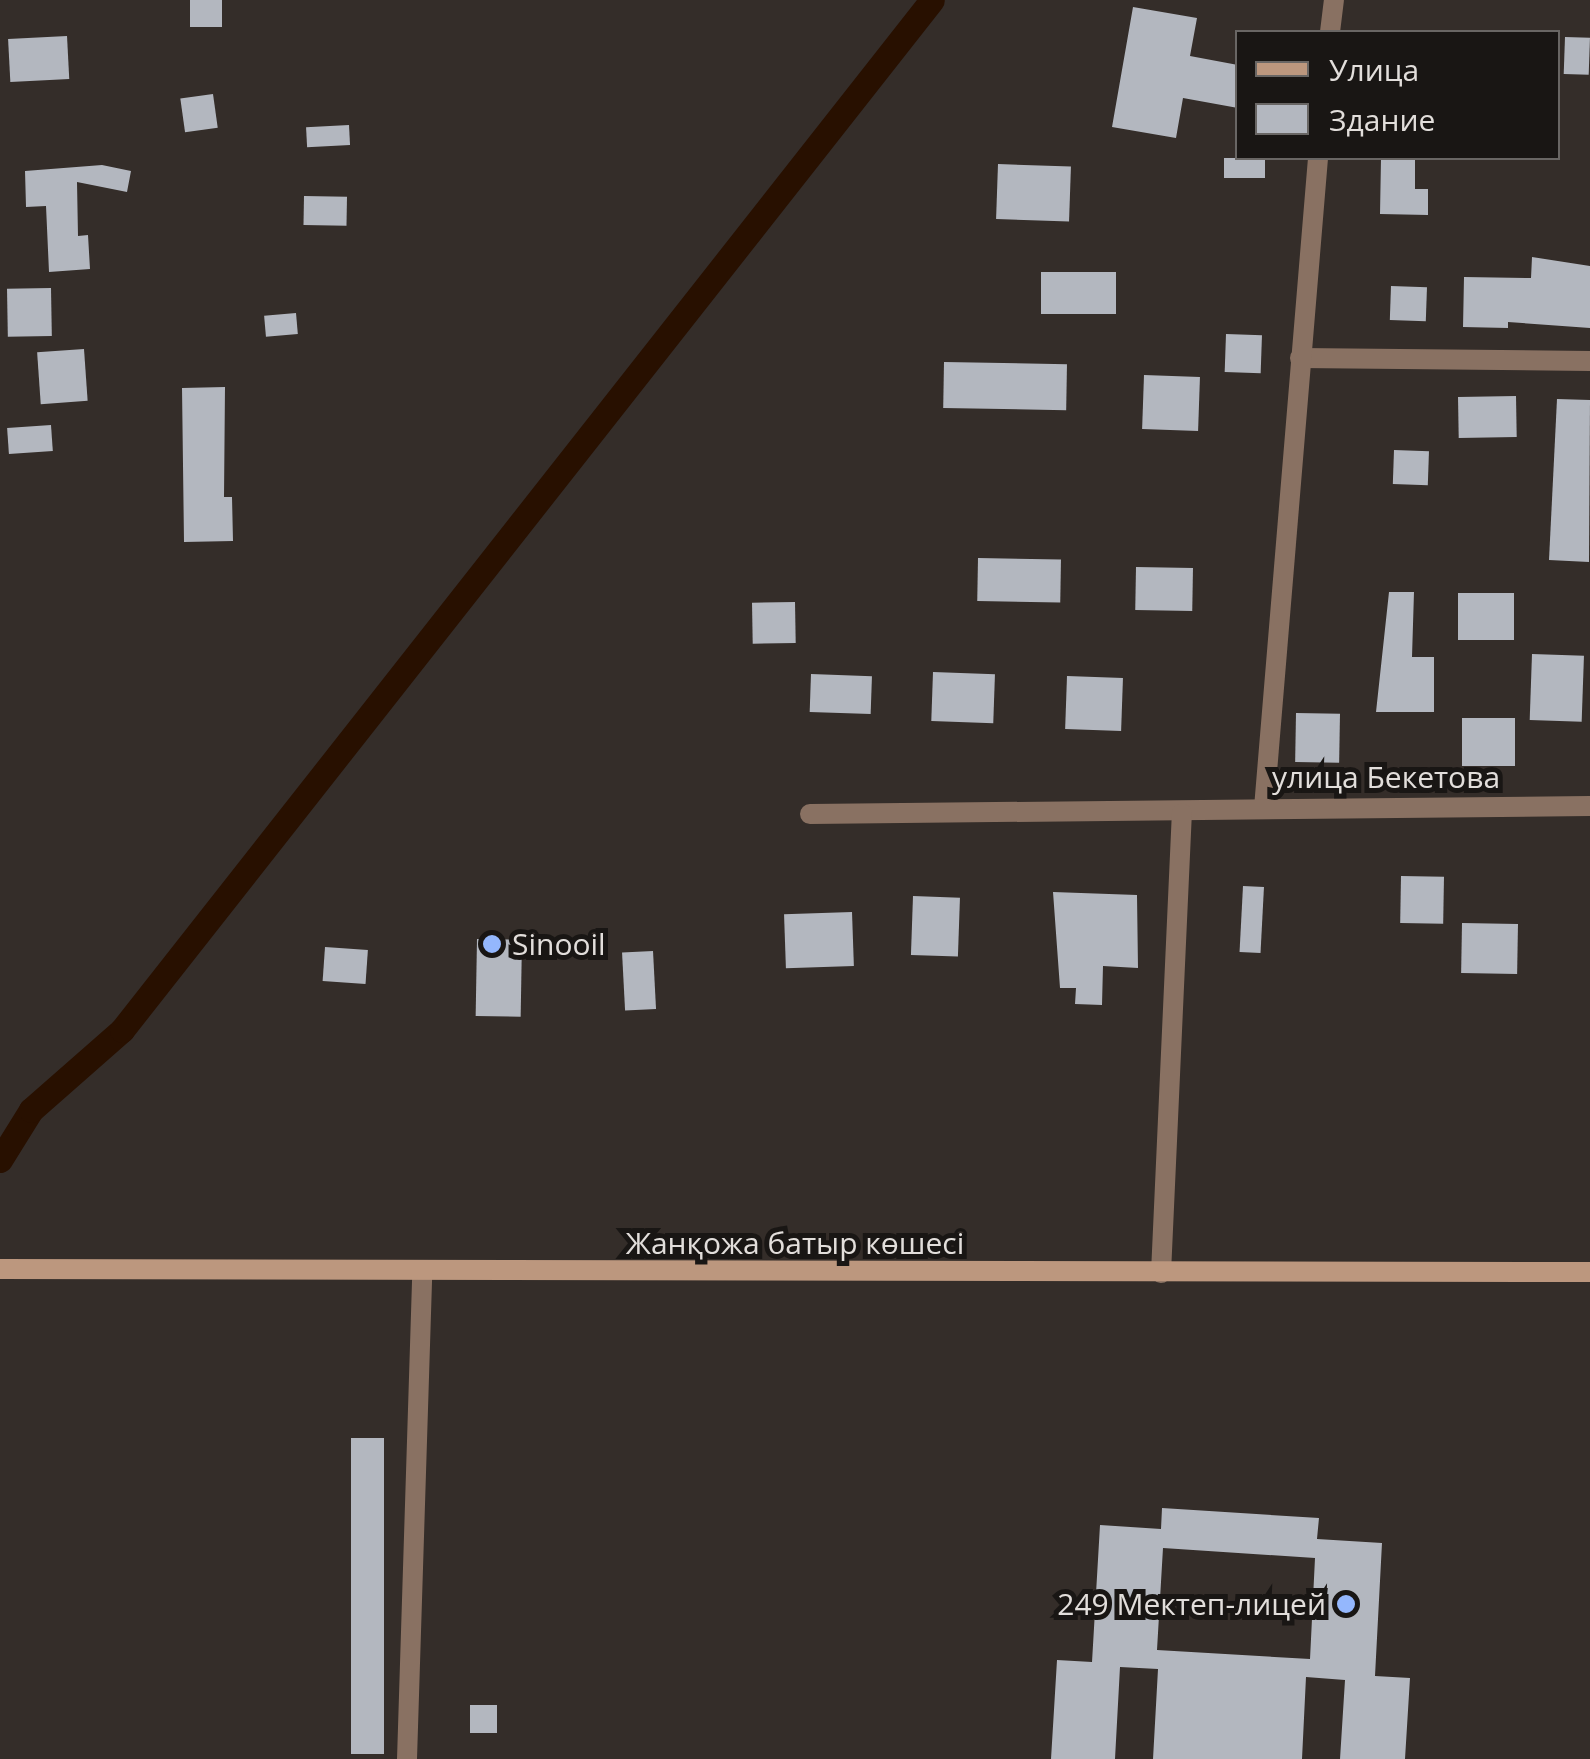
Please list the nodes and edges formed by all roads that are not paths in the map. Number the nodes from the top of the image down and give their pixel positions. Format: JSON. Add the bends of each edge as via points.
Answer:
{"nodes":[{"id":1,"x":1334,"y":0,"type":"edge"},
{"id":2,"x":1330,"y":30,"type":"edge"},
{"id":3,"x":1318,"y":160,"type":"edge"},
{"id":4,"x":1300,"y":358,"type":"junction"},
{"id":5,"x":1590,"y":361,"type":"edge"},
{"id":6,"x":1590,"y":806,"type":"edge"},
{"id":7,"x":1264,"y":808,"type":"junction"},
{"id":8,"x":1182,"y":813,"type":"junction"},
{"id":9,"x":810,"y":814,"type":"dead end"},
{"id":10,"x":0,"y":1269,"type":"edge"},
{"id":11,"x":422,"y":1272,"type":"junction"},
{"id":12,"x":1590,"y":1272,"type":"edge"},
{"id":13,"x":1161,"y":1273,"type":"junction"},
{"id":14,"x":408,"y":1759,"type":"edge"}],
"edges":[{"from":1,"to":2,"type":"street"},
{"from":3,"to":4,"type":"street"},
{"from":4,"to":5,"type":"street"},
{"from":4,"to":7,"type":"street"},
{"from":6,"to":7,"type":"street","name":"улица Бекетова"},
{"from":7,"to":8,"type":"street","name":"улица Бекетова"},
{"from":8,"to":9,"type":"street","name":"улица Бекетова"},
{"from":8,"to":13,"type":"street"},
{"from":10,"to":11,"type":"street","name":"Жанқожа батыр көшесі"},
{"from":11,"to":13,"type":"street","name":"Жанқожа батыр көшесі"},
{"from":11,"to":14,"type":"street"},
{"from":12,"to":13,"type":"street","name":"Жанқожа батыр көшесі"}]}
